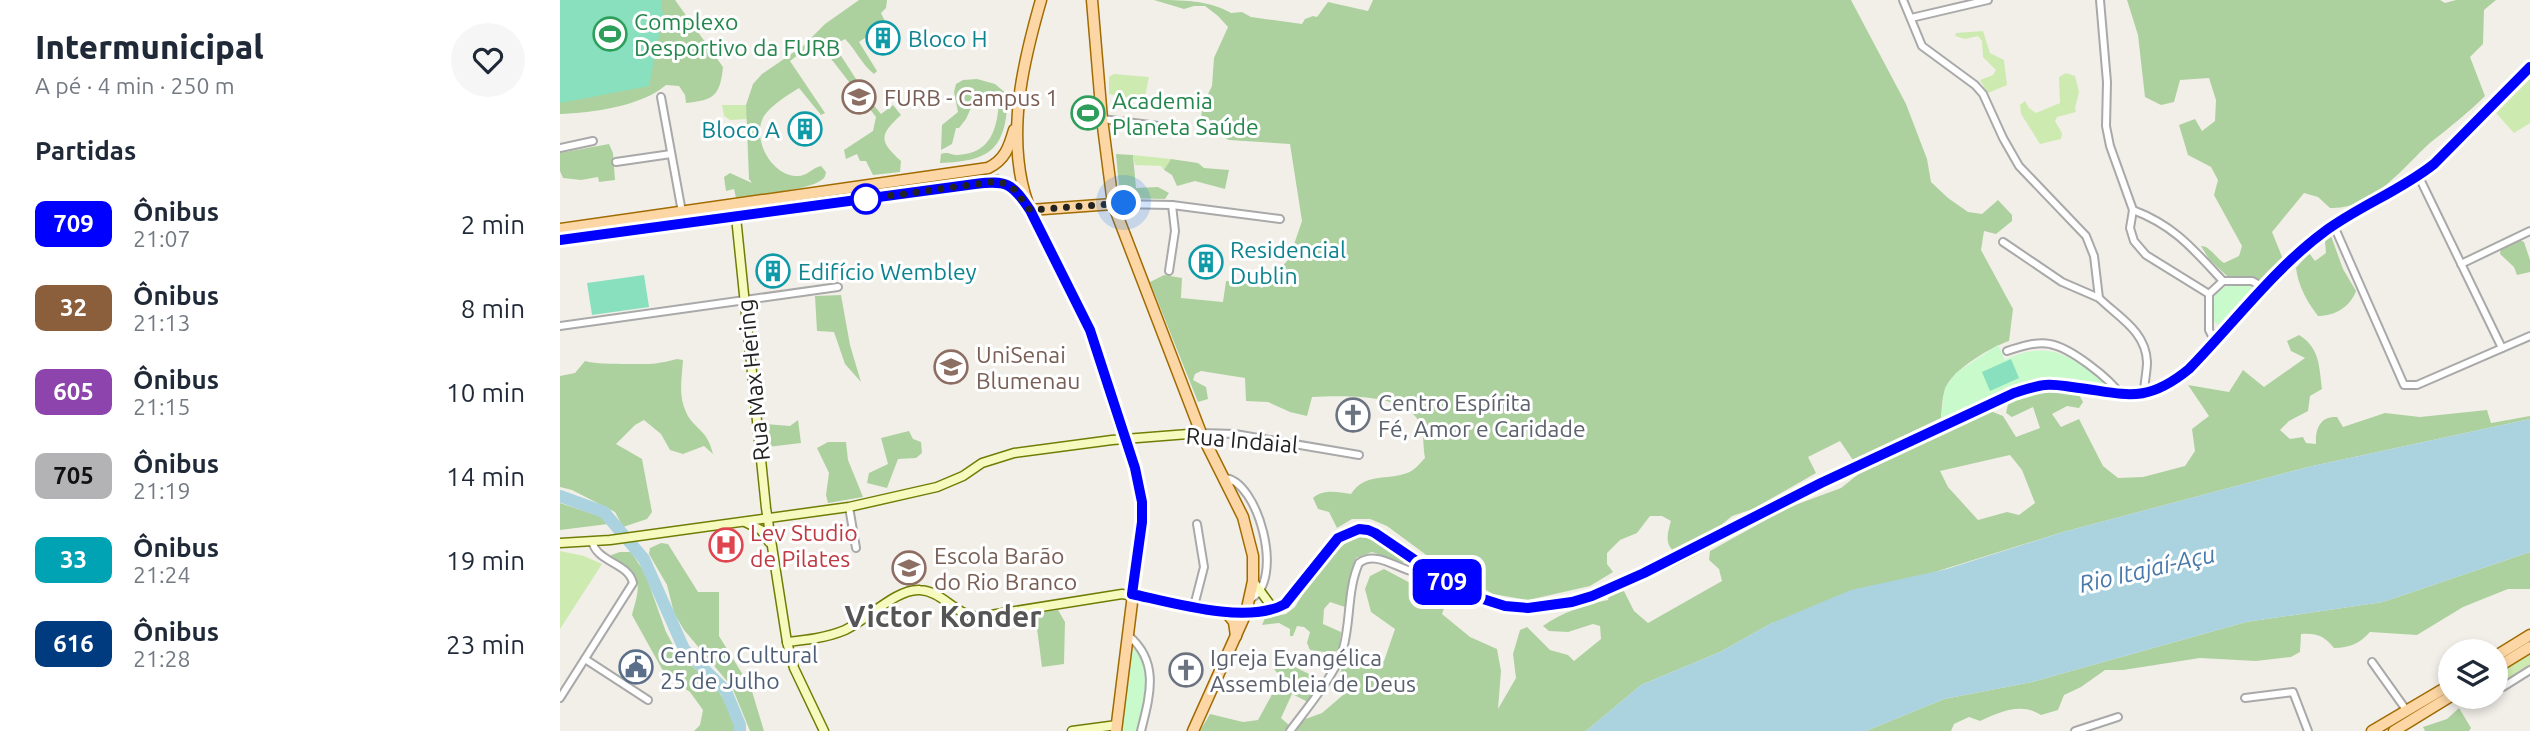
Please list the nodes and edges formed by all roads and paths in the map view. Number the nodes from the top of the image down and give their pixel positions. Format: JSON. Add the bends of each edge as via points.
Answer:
{"nodes":[{"id":1,"x":1041,"y":0,"type":"edge"},
{"id":2,"x":1093,"y":0,"type":"edge"},
{"id":3,"x":1903,"y":0,"type":"edge"},
{"id":4,"x":1988,"y":0,"type":"edge"},
{"id":5,"x":2100,"y":0,"type":"edge"},
{"id":6,"x":1911,"y":18,"type":"junction"},
{"id":7,"x":2530,"y":68,"type":"edge"},
{"id":8,"x":662,"y":97,"type":"dead end"},
{"id":9,"x":1102,"y":119,"type":"junction"},
{"id":10,"x":1016,"y":127,"type":"junction"},
{"id":11,"x":1182,"y":129,"type":"dead end"},
{"id":12,"x":593,"y":141,"type":"dead end"},
{"id":13,"x":560,"y":148,"type":"edge"},
{"id":14,"x":671,"y":154,"type":"junction"},
{"id":15,"x":616,"y":162,"type":"dead end"},
{"id":16,"x":996,"y":164,"type":"junction"},
{"id":17,"x":2419,"y":177,"type":"junction"},
{"id":18,"x":998,"y":181,"type":"junction"},
{"id":19,"x":734,"y":204,"type":"junction"},
{"id":20,"x":1112,"y":204,"type":"junction"},
{"id":21,"x":1172,"y":205,"type":"junction"},
{"id":22,"x":1030,"y":210,"type":"junction"},
{"id":23,"x":2133,"y":210,"type":"junction"},
{"id":24,"x":682,"y":212,"type":"junction"},
{"id":25,"x":736,"y":217,"type":"junction"},
{"id":26,"x":1280,"y":219,"type":"dead end"},
{"id":27,"x":2334,"y":226,"type":"junction"},
{"id":28,"x":560,"y":229,"type":"edge"},
{"id":29,"x":2530,"y":231,"type":"edge"},
{"id":30,"x":560,"y":240,"type":"edge"},
{"id":31,"x":2003,"y":242,"type":"dead end"},
{"id":32,"x":2461,"y":264,"type":"junction"},
{"id":33,"x":1169,"y":271,"type":"dead end"},
{"id":34,"x":2223,"y":281,"type":"junction"},
{"id":35,"x":838,"y":287,"type":"dead end"},
{"id":36,"x":2265,"y":288,"type":"junction"},
{"id":37,"x":2209,"y":294,"type":"junction"},
{"id":38,"x":2099,"y":298,"type":"junction"},
{"id":39,"x":744,"y":300,"type":"junction"},
{"id":40,"x":560,"y":326,"type":"edge"},
{"id":41,"x":2530,"y":336,"type":"edge"},
{"id":42,"x":2215,"y":342,"type":"junction"},
{"id":43,"x":2502,"y":348,"type":"junction"},
{"id":44,"x":2007,"y":351,"type":"dead end"},
{"id":45,"x":2144,"y":394,"type":"junction"},
{"id":46,"x":2121,"y":395,"type":"junction"},
{"id":47,"x":1201,"y":433,"type":"junction"},
{"id":48,"x":1125,"y":439,"type":"junction"},
{"id":49,"x":1359,"y":455,"type":"dead end"},
{"id":50,"x":1224,"y":478,"type":"junction"},
{"id":51,"x":849,"y":507,"type":"junction"},
{"id":52,"x":767,"y":519,"type":"junction"},
{"id":53,"x":745,"y":522,"type":"junction"},
{"id":54,"x":1196,"y":524,"type":"dead end"},
{"id":55,"x":592,"y":541,"type":"junction"},
{"id":56,"x":560,"y":543,"type":"edge"},
{"id":57,"x":771,"y":543,"type":"junction"},
{"id":58,"x":856,"y":548,"type":"dead end"},
{"id":59,"x":1433,"y":572,"type":"junction"},
{"id":60,"x":1253,"y":581,"type":"junction"},
{"id":61,"x":1260,"y":593,"type":"junction"},
{"id":62,"x":1132,"y":594,"type":"junction"},
{"id":63,"x":1151,"y":598,"type":"junction"},
{"id":64,"x":1250,"y":599,"type":"junction"},
{"id":65,"x":1194,"y":606,"type":"junction"},
{"id":66,"x":1130,"y":608,"type":"junction"},
{"id":67,"x":1274,"y":610,"type":"junction"},
{"id":68,"x":1226,"y":612,"type":"junction"},
{"id":69,"x":1246,"y":613,"type":"junction"},
{"id":70,"x":1127,"y":634,"type":"junction"},
{"id":71,"x":2530,"y":635,"type":"edge"},
{"id":72,"x":1236,"y":636,"type":"junction"},
{"id":73,"x":787,"y":642,"type":"junction"},
{"id":74,"x":2530,"y":647,"type":"edge"},
{"id":75,"x":2508,"y":649,"type":"edge"},
{"id":76,"x":585,"y":659,"type":"junction"},
{"id":77,"x":2508,"y":661,"type":"edge"},
{"id":78,"x":2372,"y":662,"type":"dead end"},
{"id":79,"x":2530,"y":670,"type":"edge"},
{"id":80,"x":2508,"y":684,"type":"edge"},
{"id":81,"x":2438,"y":692,"type":"edge"},
{"id":82,"x":560,"y":698,"type":"edge"},
{"id":83,"x":2245,"y":698,"type":"dead end"},
{"id":84,"x":648,"y":700,"type":"dead end"},
{"id":85,"x":2438,"y":704,"type":"edge"},
{"id":86,"x":2407,"y":711,"type":"junction"},
{"id":87,"x":2118,"y":717,"type":"dead end"},
{"id":88,"x":1117,"y":728,"type":"edge"},
{"id":89,"x":824,"y":731,"type":"edge"},
{"id":90,"x":1072,"y":731,"type":"edge"},
{"id":91,"x":1141,"y":731,"type":"edge"},
{"id":92,"x":1193,"y":731,"type":"edge"},
{"id":93,"x":1290,"y":731,"type":"edge"},
{"id":94,"x":2075,"y":731,"type":"edge"},
{"id":95,"x":2308,"y":731,"type":"edge"},
{"id":96,"x":2372,"y":731,"type":"edge"},
{"id":97,"x":2394,"y":731,"type":"edge"}],
"edges":[{"from":1,"to":10,"type":"main road","via":[[1027,52]]},
{"from":2,"to":9,"type":"main road"},
{"from":3,"to":6,"type":"street"},
{"from":4,"to":6,"type":"street"},
{"from":5,"to":23,"type":"street","via":[[2108,82],[2106,126]]},
{"from":6,"to":38,"type":"street","via":[[1922,46],[1966,76],[1983,94],[2019,166],[2086,236],[2094,256]]},
{"from":7,"to":17,"type":"street"},
{"from":8,"to":14,"type":"street"},
{"from":9,"to":11,"type":"street"},
{"from":9,"to":20,"type":"main road"},
{"from":10,"to":16,"type":"main road"},
{"from":10,"to":22,"type":"main road"},
{"from":12,"to":13,"type":"street"},
{"from":14,"to":15,"type":"street"},
{"from":14,"to":24,"type":"street"},
{"from":16,"to":18,"type":"main road","via":[[1002,170]]},
{"from":16,"to":19,"type":"main road"},
{"from":17,"to":27,"type":"street"},
{"from":17,"to":32,"type":"street"},
{"from":18,"to":22,"type":"main road","via":[[1012,187]]},
{"from":18,"to":25,"type":"main road"},
{"from":19,"to":24,"type":"main road"},
{"from":19,"to":25,"type":"main road"},
{"from":20,"to":21,"type":"street"},
{"from":20,"to":22,"type":"main road"},
{"from":20,"to":47,"type":"main road"},
{"from":21,"to":26,"type":"street"},
{"from":21,"to":33,"type":"street","via":[[1175,231]]},
{"from":22,"to":48,"type":"main road","via":[[1090,330]]},
{"from":23,"to":34,"type":"street","via":[[2169,227]]},
{"from":23,"to":37,"type":"street","via":[[2130,228],[2141,250]]},
{"from":24,"to":28,"type":"main road"},
{"from":25,"to":30,"type":"main road"},
{"from":25,"to":39,"type":"street","name":"Rua Max Hering"},
{"from":27,"to":36,"type":"street","via":[[2302,250]]},
{"from":27,"to":43,"type":"street","via":[[2404,385],[2417,384]]},
{"from":29,"to":32,"type":"street"},
{"from":31,"to":38,"type":"street","via":[[2062,282]]},
{"from":32,"to":43,"type":"street"},
{"from":34,"to":36,"type":"street","via":[[2252,281]]},
{"from":34,"to":37,"type":"street"},
{"from":35,"to":39,"type":"street"},
{"from":36,"to":42,"type":"street"},
{"from":37,"to":42,"type":"street","via":[[2209,330]]},
{"from":38,"to":45,"type":"street","via":[[2140,335],[2146,354]]},
{"from":39,"to":40,"type":"street"},
{"from":39,"to":52,"type":"street","name":"Rua Max Hering"},
{"from":41,"to":43,"type":"street"},
{"from":42,"to":45,"type":"street","via":[[2175,381]]},
{"from":44,"to":46,"type":"street","via":[[2049,344],[2083,361]]},
{"from":45,"to":46,"type":"street"},
{"from":46,"to":59,"type":"street","via":[[2046,384],[2014,393],[1644,573],[1572,602],[1505,606],[1459,590]]},
{"from":47,"to":48,"type":"street","name":"Rua Indaial"},
{"from":47,"to":49,"type":"street","name":"Rua Indaial"},
{"from":47,"to":50,"type":"main road"},
{"from":48,"to":51,"type":"street","name":"Rua Indaial","via":[[997,457],[950,483]]},
{"from":48,"to":62,"type":"main road","via":[[1142,502]]},
{"from":50,"to":60,"type":"main road","via":[[1248,529]]},
{"from":50,"to":61,"type":"street","via":[[1241,484],[1264,534],[1267,573]]},
{"from":51,"to":52,"type":"street","name":"Rua Indaial"},
{"from":51,"to":58,"type":"street"},
{"from":52,"to":53,"type":"street","name":"Rua Indaial"},
{"from":52,"to":57,"type":"street","name":"Rua Max Hering"},
{"from":53,"to":55,"type":"street","name":"Rua Indaial"},
{"from":53,"to":57,"type":"street","via":[[761,530]]},
{"from":54,"to":65,"type":"street","via":[[1204,567]]},
{"from":55,"to":56,"type":"street","name":"Rua Indaial"},
{"from":55,"to":76,"type":"street","via":[[596,553],[632,577],[632,585]]},
{"from":57,"to":73,"type":"street","name":"Rua Max Hering"},
{"from":59,"to":67,"type":"street","via":[[1375,533],[1359,529],[1338,538],[1285,604]]},
{"from":59,"to":93,"type":"street","via":[[1416,572],[1371,558],[1359,563],[1344,648]]},
{"from":60,"to":61,"type":"street"},
{"from":60,"to":64,"type":"main road"},
{"from":61,"to":64,"type":"street"},
{"from":61,"to":67,"type":"street"},
{"from":62,"to":63,"type":"street"},
{"from":62,"to":66,"type":"main road"},
{"from":62,"to":73,"type":"street","via":[[978,617],[921,589],[902,593],[845,630]]},
{"from":63,"to":65,"type":"street"},
{"from":63,"to":66,"type":"street"},
{"from":64,"to":69,"type":"main road"},
{"from":65,"to":68,"type":"street"},
{"from":66,"to":70,"type":"main road"},
{"from":67,"to":69,"type":"street"},
{"from":68,"to":69,"type":"street"},
{"from":68,"to":72,"type":"main road","via":[[1234,622]]},
{"from":69,"to":72,"type":"main road"},
{"from":70,"to":88,"type":"main road"},
{"from":70,"to":91,"type":"street","via":[[1139,645],[1150,670]]},
{"from":71,"to":75,"type":"main road"},
{"from":72,"to":92,"type":"main road"},
{"from":73,"to":89,"type":"street","name":"Rua Max Hering","via":[[794,668]]},
{"from":74,"to":77,"type":"main road"},
{"from":76,"to":82,"type":"street"},
{"from":76,"to":84,"type":"street"},
{"from":78,"to":86,"type":"street"},
{"from":79,"to":80,"type":"street"},
{"from":81,"to":86,"type":"main road"},
{"from":83,"to":95,"type":"street","via":[[2293,692]]},
{"from":85,"to":97,"type":"main road"},
{"from":86,"to":96,"type":"main road"},
{"from":87,"to":94,"type":"street"},
{"from":88,"to":90,"type":"street"}]}
